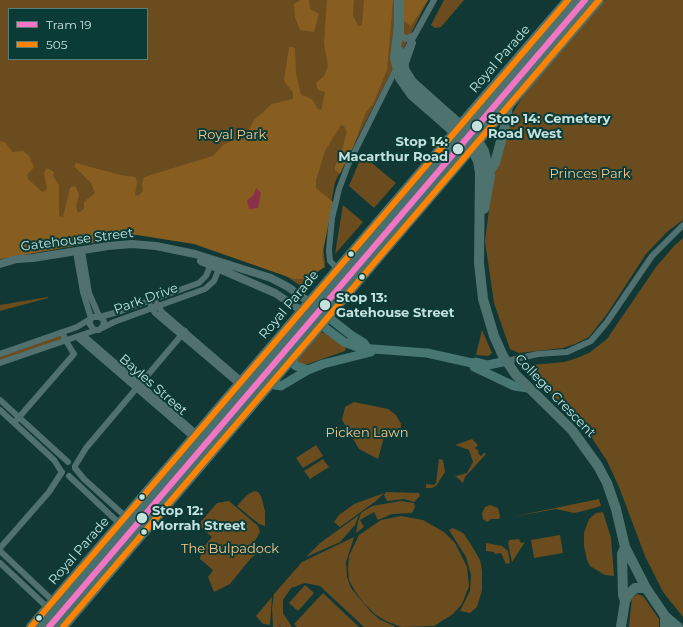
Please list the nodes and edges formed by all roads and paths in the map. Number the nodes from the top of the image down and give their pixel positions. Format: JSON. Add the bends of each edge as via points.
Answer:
{"nodes":[{"id":1,"x":399,"y":0,"type":"edge"},
{"id":2,"x":434,"y":0,"type":"edge"},
{"id":3,"x":568,"y":0,"type":"edge"},
{"id":4,"x":589,"y":2,"type":"edge"},
{"id":5,"x":422,"y":23,"type":"junction"},
{"id":6,"x":399,"y":28,"type":"junction"},
{"id":7,"x":414,"y":35,"type":"junction"},
{"id":8,"x":555,"y":45,"type":"junction"},
{"id":9,"x":401,"y":60,"type":"junction"},
{"id":10,"x":400,"y":70,"type":"junction"},
{"id":11,"x":508,"y":75,"type":"junction"},
{"id":12,"x":402,"y":81,"type":"junction"},
{"id":13,"x":415,"y":85,"type":"junction"},
{"id":14,"x":387,"y":89,"type":"junction"},
{"id":15,"x":508,"y":106,"type":"junction"},
{"id":16,"x":466,"y":137,"type":"junction"},
{"id":17,"x":489,"y":172,"type":"junction"},
{"id":18,"x":683,"y":225,"type":"edge"},
{"id":19,"x":479,"y":236,"type":"junction"},
{"id":20,"x":79,"y":251,"type":"junction"},
{"id":21,"x":0,"y":264,"type":"edge"},
{"id":22,"x":216,"y":264,"type":"junction"},
{"id":23,"x":346,"y":277,"type":"junction"},
{"id":24,"x":197,"y":284,"type":"junction"},
{"id":25,"x":85,"y":289,"type":"junction"},
{"id":26,"x":200,"y":291,"type":"junction"},
{"id":27,"x":152,"y":300,"type":"junction"},
{"id":28,"x":155,"y":308,"type":"junction"},
{"id":29,"x":315,"y":314,"type":"junction"},
{"id":30,"x":100,"y":316,"type":"junction"},
{"id":31,"x":90,"y":319,"type":"junction"},
{"id":32,"x":98,"y":330,"type":"junction"},
{"id":33,"x":62,"y":332,"type":"junction"},
{"id":34,"x":183,"y":334,"type":"junction"},
{"id":35,"x":83,"y":335,"type":"junction"},
{"id":36,"x":77,"y":337,"type":"junction"},
{"id":37,"x":66,"y":341,"type":"junction"},
{"id":38,"x":371,"y":349,"type":"junction"},
{"id":39,"x":0,"y":354,"type":"edge"},
{"id":40,"x":291,"y":360,"type":"junction"},
{"id":41,"x":507,"y":361,"type":"junction"},
{"id":42,"x":0,"y":363,"type":"edge"},
{"id":43,"x":472,"y":364,"type":"junction"},
{"id":44,"x":308,"y":370,"type":"junction"},
{"id":45,"x":270,"y":384,"type":"junction"},
{"id":46,"x":139,"y":386,"type":"junction"},
{"id":47,"x":246,"y":388,"type":"junction"},
{"id":48,"x":528,"y":388,"type":"junction"},
{"id":49,"x":0,"y":400,"type":"edge"},
{"id":50,"x":7,"y":406,"type":"junction"},
{"id":51,"x":1,"y":412,"type":"edge"},
{"id":52,"x":19,"y":418,"type":"junction"},
{"id":53,"x":14,"y":423,"type":"junction"},
{"id":54,"x":232,"y":423,"type":"junction"},
{"id":55,"x":201,"y":444,"type":"junction"},
{"id":56,"x":86,"y":448,"type":"junction"},
{"id":57,"x":182,"y":457,"type":"junction"},
{"id":58,"x":69,"y":462,"type":"junction"},
{"id":59,"x":75,"y":467,"type":"junction"},
{"id":60,"x":62,"y":471,"type":"junction"},
{"id":61,"x":68,"y":476,"type":"junction"},
{"id":62,"x":96,"y":491,"type":"junction"},
{"id":63,"x":48,"y":492,"type":"junction"},
{"id":64,"x":91,"y":496,"type":"junction"},
{"id":65,"x":123,"y":520,"type":"junction"},
{"id":66,"x":625,"y":547,"type":"junction"},
{"id":67,"x":0,"y":548,"type":"edge"},
{"id":68,"x":0,"y":551,"type":"edge"},
{"id":69,"x":0,"y":563,"type":"edge"},
{"id":70,"x":24,"y":574,"type":"junction"},
{"id":71,"x":18,"y":580,"type":"junction"},
{"id":72,"x":646,"y":588,"type":"junction"},
{"id":73,"x":625,"y":601,"type":"junction"},
{"id":74,"x":58,"y":615,"type":"edge"},
{"id":75,"x":665,"y":616,"type":"junction"},
{"id":76,"x":31,"y":627,"type":"edge"},
{"id":77,"x":41,"y":627,"type":"edge"},
{"id":78,"x":621,"y":627,"type":"edge"},
{"id":79,"x":665,"y":627,"type":"edge"},
{"id":80,"x":678,"y":627,"type":"edge"}],
"edges":[{"from":1,"to":6,"type":"highway"},
{"from":2,"to":5,"type":"street"},
{"from":3,"to":11,"type":"highway","name":"Royal Parade"},
{"from":4,"to":8,"type":"highway","name":"Royal Parade"},
{"from":4,"to":11,"type":"highway","name":"Royal Parade"},
{"from":5,"to":7,"type":"street"},
{"from":5,"to":10,"type":"street"},
{"from":6,"to":7,"type":"street","via":[[405,38],[409,39]]},
{"from":6,"to":9,"type":"highway"},
{"from":6,"to":10,"type":"highway","via":[[395,55]]},
{"from":7,"to":9,"type":"street"},
{"from":8,"to":15,"type":"highway","name":"Royal Parade"},
{"from":8,"to":16,"type":"highway","name":"Royal Parade"},
{"from":9,"to":10,"type":"highway"},
{"from":10,"to":12,"type":"highway"},
{"from":10,"to":13,"type":"highway"},
{"from":10,"to":14,"type":"street"},
{"from":11,"to":16,"type":"highway","name":"Royal Parade"},
{"from":12,"to":13,"type":"highway"},
{"from":12,"to":14,"type":"street","via":[[395,82]]},
{"from":12,"to":16,"type":"highway","via":[[412,95]]},
{"from":13,"to":16,"type":"highway"},
{"from":14,"to":23,"type":"street","via":[[348,165],[337,197],[328,250],[330,261]]},
{"from":15,"to":16,"type":"highway","name":"Royal Parade"},
{"from":15,"to":17,"type":"highway","via":[[505,126]]},
{"from":16,"to":17,"type":"highway","via":[[486,156]]},
{"from":16,"to":19,"type":"highway","via":[[476,155],[480,170]]},
{"from":16,"to":23,"type":"main road","name":"Royal Parade"},
{"from":16,"to":23,"type":"main road","name":"Royal Parade","via":[[418,181]]},
{"from":17,"to":19,"type":"highway"},
{"from":18,"to":41,"type":"street","via":[[652,256],[591,341],[572,351],[538,354]]},
{"from":19,"to":41,"type":"highway","via":[[479,263],[484,299],[494,336]]},
{"from":20,"to":21,"type":"street","name":"Gatehouse Street","via":[[17,259]]},
{"from":20,"to":22,"type":"street","name":"Gatehouse Street","via":[[132,244],[156,246],[181,251]]},
{"from":20,"to":25,"type":"street"},
{"from":22,"to":24,"type":"street"},
{"from":22,"to":26,"type":"street","name":"Park Drive","via":[[214,281]]},
{"from":22,"to":29,"type":"street","name":"Gatehouse Street"},
{"from":22,"to":29,"type":"street","name":"Gatehouse Street","via":[[276,280]]},
{"from":23,"to":29,"type":"main road","name":"Royal Parade"},
{"from":23,"to":29,"type":"main road","name":"Royal Parade"},
{"from":24,"to":26,"type":"street"},
{"from":24,"to":27,"type":"street","name":"Park Drive"},
{"from":25,"to":30,"type":"street"},
{"from":25,"to":31,"type":"street"},
{"from":26,"to":28,"type":"street","name":"Park Drive"},
{"from":27,"to":28,"type":"street"},
{"from":27,"to":30,"type":"street","name":"Park Drive"},
{"from":28,"to":32,"type":"street","name":"Park Drive"},
{"from":28,"to":34,"type":"street"},
{"from":29,"to":38,"type":"main road","name":"College Crescent","via":[[346,343]]},
{"from":29,"to":40,"type":"main road","name":"Royal Parade"},
{"from":29,"to":47,"type":"main road","name":"Royal Parade"},
{"from":29,"to":47,"type":"main road","name":"Royal Parade"},
{"from":30,"to":31,"type":"street","name":"Park Drive"},
{"from":30,"to":32,"type":"street","via":[[104,323]]},
{"from":31,"to":32,"type":"street","via":[[89,325]]},
{"from":31,"to":33,"type":"street"},
{"from":32,"to":35,"type":"street","name":"Park Drive"},
{"from":33,"to":37,"type":"street"},
{"from":33,"to":39,"type":"street"},
{"from":34,"to":46,"type":"street"},
{"from":34,"to":47,"type":"street"},
{"from":35,"to":36,"type":"street","name":"Park Drive"},
{"from":35,"to":46,"type":"street","name":"Bayles Street"},
{"from":36,"to":37,"type":"street","name":"Park Drive"},
{"from":36,"to":46,"type":"street","name":"Bayles Street"},
{"from":37,"to":42,"type":"street","name":"Park Drive"},
{"from":37,"to":52,"type":"street","via":[[74,354]]},
{"from":38,"to":43,"type":"main road","name":"College Crescent","via":[[432,354]]},
{"from":38,"to":44,"type":"main road","name":"College Crescent"},
{"from":40,"to":44,"type":"main road","via":[[296,366]]},
{"from":40,"to":45,"type":"main road","name":"Royal Parade"},
{"from":41,"to":43,"type":"main road","name":"College Crescent","via":[[488,365],[476,362]]},
{"from":41,"to":48,"type":"highway","name":"College Crescent"},
{"from":43,"to":48,"type":"main road","via":[[514,386]]},
{"from":44,"to":45,"type":"main road","name":"College Crescent","via":[[281,386]]},
{"from":45,"to":54,"type":"main road","name":"Royal Parade"},
{"from":46,"to":55,"type":"street","name":"Bayles Street"},
{"from":46,"to":56,"type":"street"},
{"from":47,"to":54,"type":"main road","name":"Royal Parade"},
{"from":47,"to":55,"type":"main road","name":"Royal Parade"},
{"from":48,"to":66,"type":"highway","name":"College Crescent","via":[[572,430],[593,458],[609,490]]},
{"from":49,"to":50,"type":"street"},
{"from":50,"to":51,"type":"street"},
{"from":50,"to":52,"type":"street"},
{"from":51,"to":53,"type":"street"},
{"from":52,"to":53,"type":"street"},
{"from":52,"to":58,"type":"street"},
{"from":53,"to":60,"type":"street","via":[[54,460]]},
{"from":54,"to":55,"type":"main road","name":"Royal Parade"},
{"from":55,"to":57,"type":"main road","name":"Royal Parade"},
{"from":55,"to":74,"type":"main road","name":"Royal Parade"},
{"from":56,"to":58,"type":"street"},
{"from":56,"to":59,"type":"street"},
{"from":57,"to":65,"type":"main road","name":"Royal Parade"},
{"from":57,"to":74,"type":"main road","name":"Royal Parade"},
{"from":58,"to":59,"type":"street"},
{"from":58,"to":60,"type":"street","via":[[63,466]]},
{"from":59,"to":61,"type":"street"},
{"from":59,"to":62,"type":"street"},
{"from":60,"to":61,"type":"street","via":[[64,476]]},
{"from":60,"to":63,"type":"street"},
{"from":61,"to":63,"type":"street"},
{"from":61,"to":64,"type":"street"},
{"from":62,"to":64,"type":"street"},
{"from":62,"to":65,"type":"street"},
{"from":63,"to":67,"type":"street"},
{"from":64,"to":65,"type":"street"},
{"from":65,"to":74,"type":"main road","name":"Royal Parade"},
{"from":66,"to":72,"type":"highway","name":"College Crescent"},
{"from":66,"to":73,"type":"highway","name":"College Crescent","via":[[622,554]]},
{"from":68,"to":70,"type":"street"},
{"from":69,"to":71,"type":"street"},
{"from":70,"to":71,"type":"street"},
{"from":70,"to":74,"type":"street"},
{"from":71,"to":74,"type":"street"},
{"from":72,"to":73,"type":"highway","via":[[633,589]]},
{"from":72,"to":75,"type":"highway","name":"College Crescent"},
{"from":73,"to":78,"type":"highway","name":"College Crescent"},
{"from":74,"to":76,"type":"main road","name":"Royal Parade"},
{"from":74,"to":77,"type":"main road","name":"Royal Parade"},
{"from":75,"to":79,"type":"highway"},
{"from":75,"to":80,"type":"highway","name":"College Crescent"}]}
